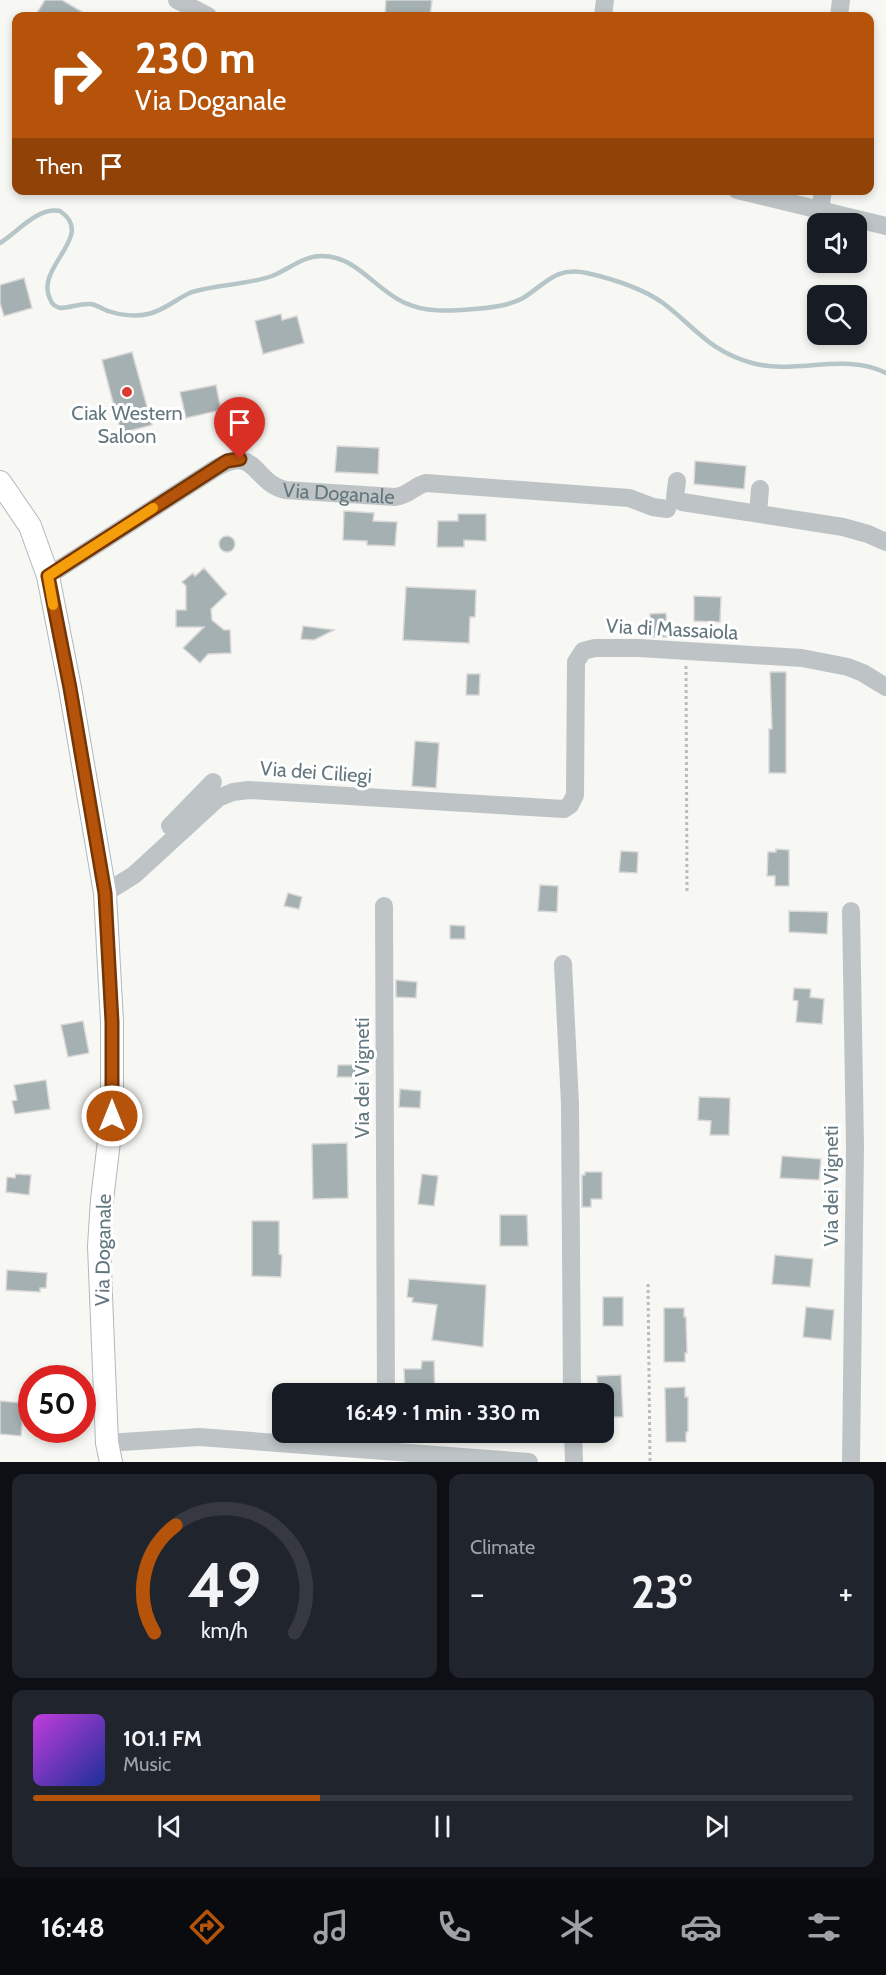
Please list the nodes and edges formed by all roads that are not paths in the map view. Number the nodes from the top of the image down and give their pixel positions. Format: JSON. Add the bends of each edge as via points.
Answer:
{"nodes":[{"id":1,"x":177,"y":0,"type":"edge"},
{"id":2,"x":200,"y":12,"type":"edge"},
{"id":3,"x":757,"y":195,"type":"edge"},
{"id":4,"x":822,"y":195,"type":"edge"},
{"id":5,"x":820,"y":211,"type":"junction"},
{"id":6,"x":886,"y":226,"type":"edge"},
{"id":7,"x":677,"y":481,"type":"dead end"},
{"id":8,"x":0,"y":482,"type":"edge"},
{"id":9,"x":760,"y":489,"type":"dead end"},
{"id":10,"x":9,"y":503,"type":"edge"},
{"id":11,"x":667,"y":509,"type":"dead end"},
{"id":12,"x":758,"y":513,"type":"junction"},
{"id":13,"x":886,"y":542,"type":"edge"},
{"id":14,"x":48,"y":576,"type":"junction"},
{"id":15,"x":886,"y":687,"type":"edge"},
{"id":16,"x":213,"y":782,"type":"dead end"},
{"id":17,"x":561,"y":810,"type":"joint"},
{"id":18,"x":104,"y":887,"type":"junction"},
{"id":19,"x":384,"y":906,"type":"dead end"},
{"id":20,"x":850,"y":911,"type":"dead end"},
{"id":21,"x":563,"y":964,"type":"dead end"},
{"id":22,"x":386,"y":1383,"type":"edge"},
{"id":23,"x":572,"y":1383,"type":"edge"},
{"id":24,"x":386,"y":1443,"type":"edge"},
{"id":25,"x":573,"y":1443,"type":"edge"},
{"id":26,"x":386,"y":1451,"type":"junction"},
{"id":27,"x":109,"y":1453,"type":"edge"},
{"id":28,"x":529,"y":1462,"type":"edge"},
{"id":29,"x":574,"y":1462,"type":"edge"},
{"id":30,"x":851,"y":1462,"type":"edge"}],
"edges":[{"from":1,"to":2,"type":"street"},
{"from":3,"to":5,"type":"street"},
{"from":4,"to":5,"type":"street"},
{"from":5,"to":6,"type":"street"},
{"from":7,"to":12,"type":"street","via":[[675,497],[679,501]]},
{"from":8,"to":10,"type":"main road","name":"Via Doganale"},
{"from":9,"to":12,"type":"street"},
{"from":10,"to":14,"type":"main road","name":"Via Doganale","via":[[36,538]]},
{"from":11,"to":14,"type":"street","name":"Via Doganale","via":[[629,498],[426,483],[395,497],[285,490],[236,459]]},
{"from":12,"to":13,"type":"street","via":[[843,527]]},
{"from":14,"to":18,"type":"main road","name":"Via Doganale"},
{"from":15,"to":17,"type":"street","name":"Via di Massaiola","via":[[856,670],[802,658],[595,648],[580,654],[575,672],[575,795],[568,807]]},
{"from":16,"to":18,"type":"street","via":[[130,867]]},
{"from":17,"to":18,"type":"street","name":"Via dei Ciliegi","via":[[233,792],[218,798],[134,875]]},
{"from":18,"to":27,"type":"main road","name":"Via Doganale","via":[[112,1022],[112,1116],[99,1246]]},
{"from":19,"to":22,"type":"street","name":"Via dei Vigneti"},
{"from":20,"to":30,"type":"street","name":"Via dei Vigneti","via":[[855,1146]]},
{"from":21,"to":23,"type":"street","via":[[570,1104]]},
{"from":24,"to":26,"type":"street"},
{"from":25,"to":29,"type":"street"},
{"from":26,"to":27,"type":"street","via":[[199,1437]]},
{"from":26,"to":28,"type":"street"}]}
